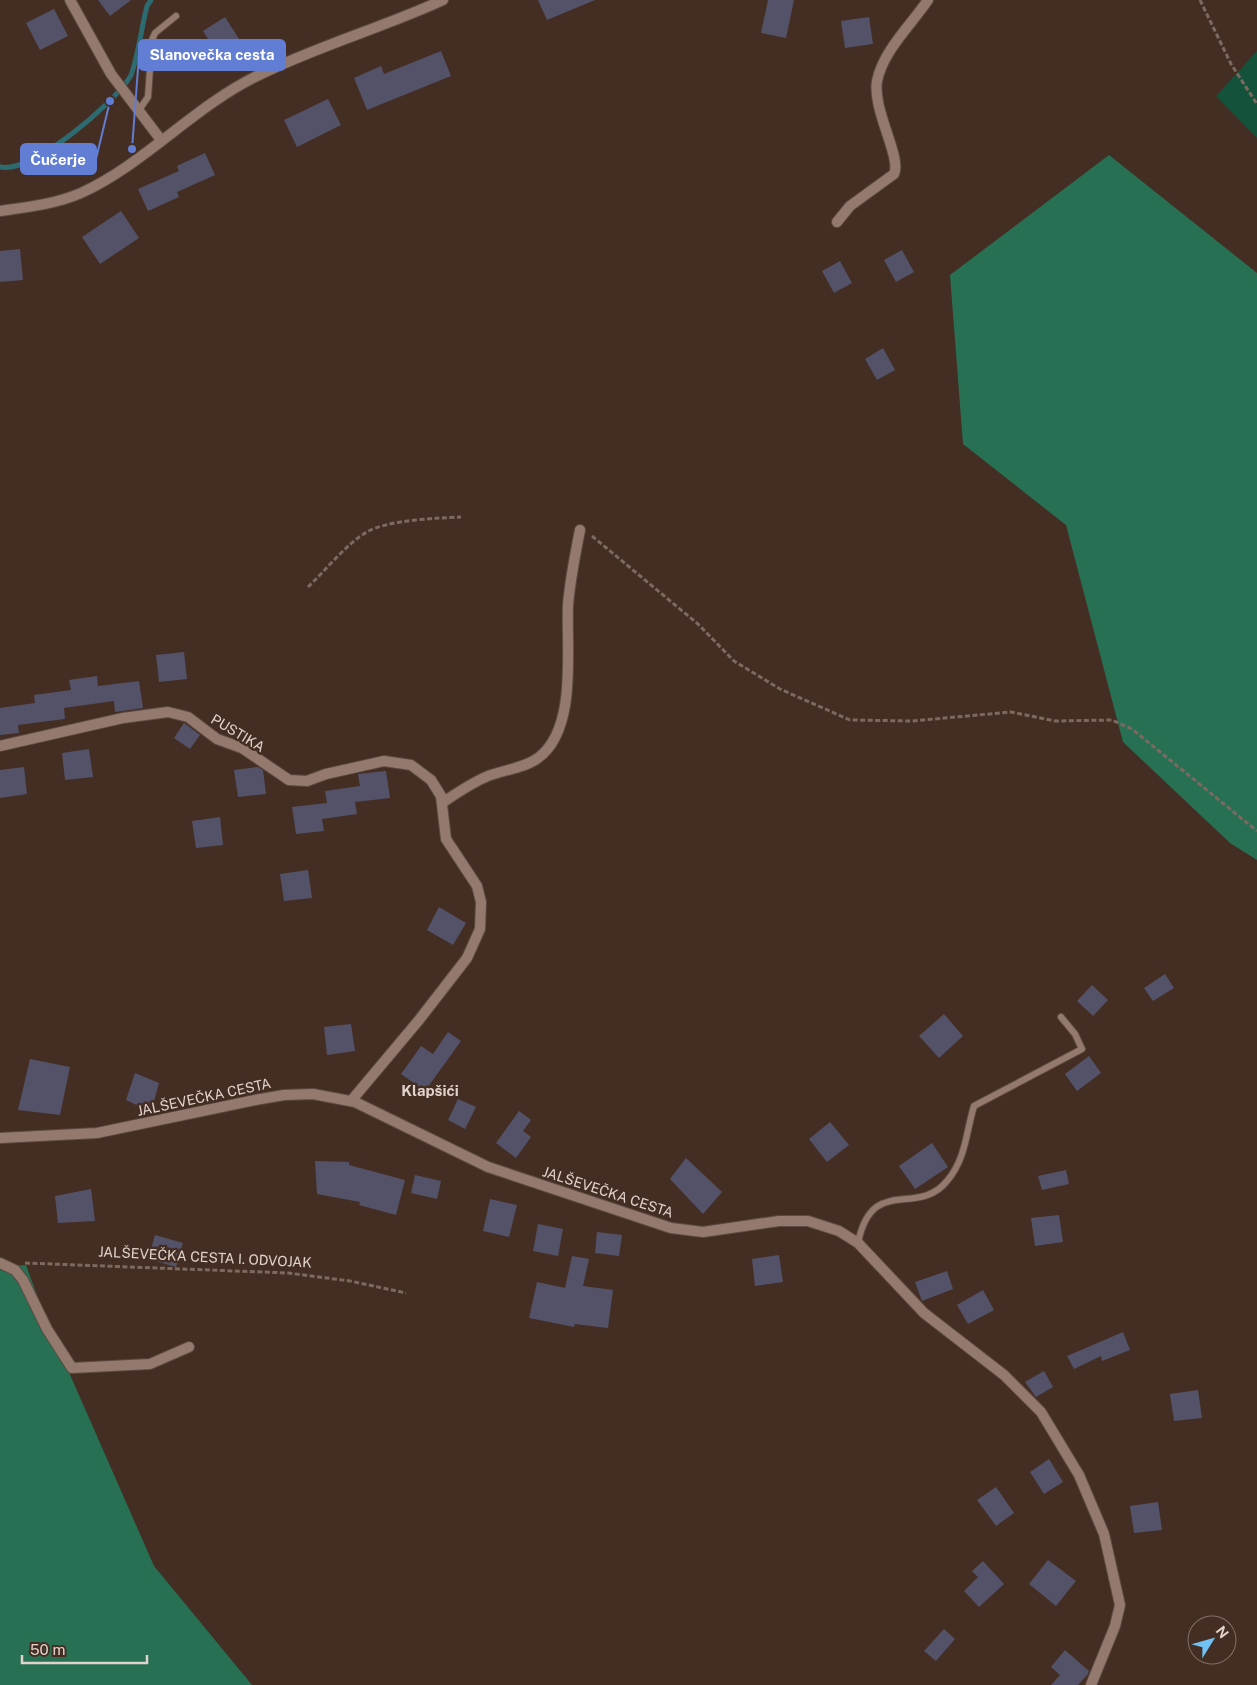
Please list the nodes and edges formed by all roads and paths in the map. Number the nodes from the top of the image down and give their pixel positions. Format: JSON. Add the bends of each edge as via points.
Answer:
{"nodes":[{"id":1,"x":70,"y":0,"type":"edge"},
{"id":2,"x":443,"y":0,"type":"edge"},
{"id":3,"x":928,"y":0,"type":"edge"},
{"id":4,"x":1200,"y":0,"type":"edge"},
{"id":5,"x":176,"y":16,"type":"dead end"},
{"id":6,"x":1257,"y":104,"type":"edge"},
{"id":7,"x":138,"y":110,"type":"junction"},
{"id":8,"x":161,"y":140,"type":"junction"},
{"id":9,"x":0,"y":211,"type":"edge"},
{"id":10,"x":837,"y":222,"type":"dead end"},
{"id":11,"x":461,"y":517,"type":"dead end"},
{"id":12,"x":580,"y":530,"type":"joint"},
{"id":13,"x":308,"y":587,"type":"dead end"},
{"id":14,"x":0,"y":746,"type":"edge"},
{"id":15,"x":442,"y":802,"type":"junction"},
{"id":16,"x":1257,"y":830,"type":"edge"},
{"id":17,"x":1061,"y":1017,"type":"dead end"},
{"id":18,"x":351,"y":1101,"type":"junction"},
{"id":19,"x":0,"y":1138,"type":"edge"},
{"id":20,"x":858,"y":1243,"type":"junction"},
{"id":21,"x":1,"y":1263,"type":"edge"},
{"id":22,"x":406,"y":1293,"type":"dead end"},
{"id":23,"x":189,"y":1347,"type":"dead end"},
{"id":24,"x":1092,"y":1685,"type":"edge"}],
"edges":[{"from":1,"to":7,"type":"street"},
{"from":2,"to":8,"type":"street","via":[[257,76]]},
{"from":3,"to":10,"type":"street","via":[[883,64],[878,80],[877,103],[896,170],[850,206]]},
{"from":4,"to":6,"type":"path","via":[[1231,64]]},
{"from":5,"to":7,"type":"lane","via":[[155,33],[152,40],[148,97]]},
{"from":7,"to":8,"type":"street"},
{"from":8,"to":9,"type":"street","via":[[80,193],[49,203]]},
{"from":11,"to":13,"type":"path","via":[[417,520],[368,531],[348,546]]},
{"from":12,"to":15,"type":"street","via":[[568,606],[569,658],[564,708],[552,743],[537,759],[488,776]]},
{"from":12,"to":16,"type":"path","via":[[594,536],[698,624],[734,661],[780,690],[850,720],[866,722],[1011,712],[1055,720],[1112,720],[1132,729]]},
{"from":14,"to":15,"type":"street","name":"PUSTIKA","via":[[123,718],[179,713],[217,739],[242,748],[289,780],[307,781],[384,761],[402,762],[421,770],[438,789]]},
{"from":15,"to":18,"type":"street","name":"PUSTIKA","via":[[446,839],[477,886],[481,902],[480,929],[466,958]]},
{"from":17,"to":20,"type":"lane","via":[[1082,1049],[974,1106],[961,1160],[946,1183],[908,1201],[894,1198],[871,1210],[861,1228]]},
{"from":18,"to":19,"type":"street","name":"JALŠEVEČKA CESTA","via":[[313,1094],[284,1095],[97,1133]]},
{"from":18,"to":20,"type":"street","name":"JALŠEVEČKA CESTA","via":[[488,1167],[671,1228],[703,1232],[779,1221],[808,1222],[839,1231]]},
{"from":20,"to":24,"type":"street","name":"JALŠEVEČKA CESTA","via":[[924,1313],[1004,1375],[1041,1412],[1079,1475],[1104,1534],[1120,1605]]},
{"from":21,"to":22,"type":"path","name":"JALŠEVEČKA CESTA I. ODVOJAK","via":[[288,1273]]},
{"from":21,"to":23,"type":"street","via":[[15,1270],[22,1280],[72,1368],[150,1364]]}]}
